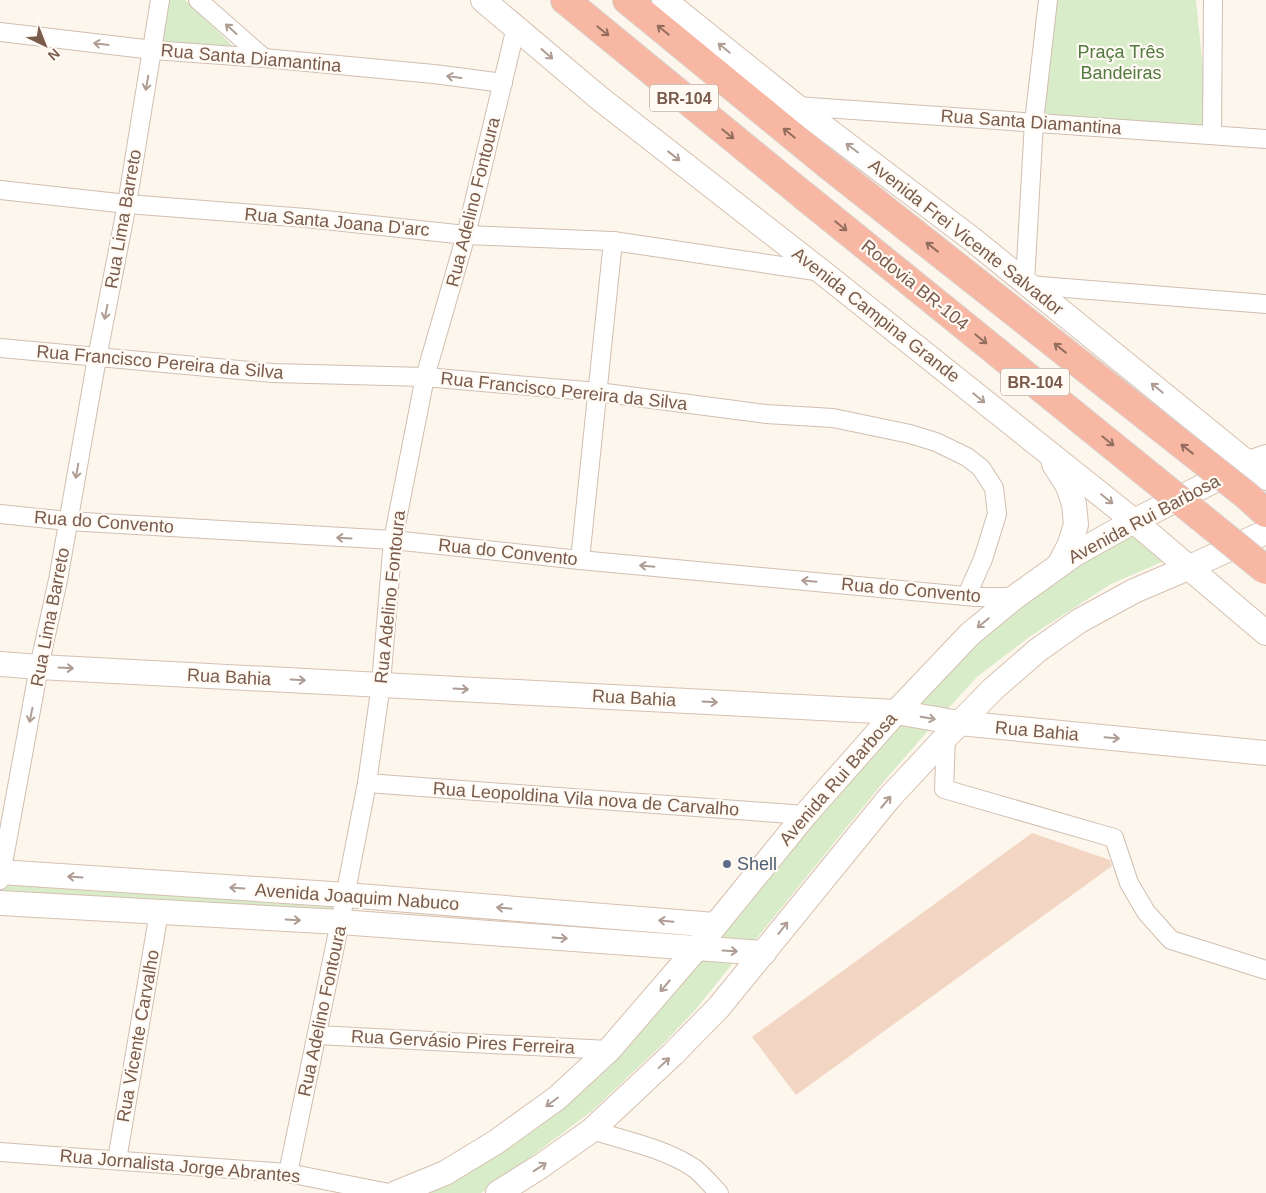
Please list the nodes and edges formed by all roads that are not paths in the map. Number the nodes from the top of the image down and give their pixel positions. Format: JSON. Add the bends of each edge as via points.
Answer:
{"nodes":[{"id":1,"x":160,"y":0,"type":"edge"},
{"id":2,"x":198,"y":0,"type":"edge"},
{"id":3,"x":483,"y":0,"type":"edge"},
{"id":4,"x":565,"y":0,"type":"edge"},
{"id":5,"x":627,"y":0,"type":"edge"},
{"id":6,"x":664,"y":0,"type":"edge"},
{"id":7,"x":1048,"y":0,"type":"edge"},
{"id":8,"x":1213,"y":0,"type":"edge"},
{"id":9,"x":516,"y":27,"type":"junction"},
{"id":10,"x":0,"y":32,"type":"edge"},
{"id":11,"x":153,"y":50,"type":"junction"},
{"id":12,"x":264,"y":58,"type":"junction"},
{"id":13,"x":503,"y":83,"type":"junction"},
{"id":14,"x":796,"y":106,"type":"junction"},
{"id":15,"x":1034,"y":122,"type":"junction"},
{"id":16,"x":1212,"y":135,"type":"junction"},
{"id":17,"x":1266,"y":139,"type":"edge"},
{"id":18,"x":0,"y":190,"type":"edge"},
{"id":19,"x":127,"y":204,"type":"junction"},
{"id":20,"x":466,"y":235,"type":"junction"},
{"id":21,"x":613,"y":242,"type":"junction"},
{"id":22,"x":822,"y":272,"type":"junction"},
{"id":23,"x":1026,"y":283,"type":"junction"},
{"id":24,"x":1266,"y":304,"type":"edge"},
{"id":25,"x":0,"y":348,"type":"edge"},
{"id":26,"x":97,"y":358,"type":"junction"},
{"id":27,"x":425,"y":378,"type":"junction"},
{"id":28,"x":598,"y":392,"type":"junction"},
{"id":29,"x":1045,"y":450,"type":"junction"},
{"id":30,"x":1260,"y":466,"type":"edge"},
{"id":31,"x":1266,"y":513,"type":"edge"},
{"id":32,"x":0,"y":514,"type":"edge"},
{"id":33,"x":68,"y":521,"type":"junction"},
{"id":34,"x":1134,"y":522,"type":"junction"},
{"id":35,"x":1266,"y":532,"type":"edge"},
{"id":36,"x":393,"y":540,"type":"junction"},
{"id":37,"x":580,"y":560,"type":"junction"},
{"id":38,"x":1058,"y":566,"type":"junction"},
{"id":39,"x":1188,"y":568,"type":"junction"},
{"id":40,"x":1266,"y":570,"type":"edge"},
{"id":41,"x":967,"y":596,"type":"junction"},
{"id":42,"x":1015,"y":597,"type":"junction"},
{"id":43,"x":1266,"y":633,"type":"edge"},
{"id":44,"x":0,"y":664,"type":"edge"},
{"id":45,"x":40,"y":667,"type":"junction"},
{"id":46,"x":381,"y":684,"type":"junction"},
{"id":47,"x":896,"y":712,"type":"junction"},
{"id":48,"x":952,"y":730,"type":"junction"},
{"id":49,"x":1266,"y":753,"type":"edge"},
{"id":50,"x":368,"y":783,"type":"junction"},
{"id":51,"x":805,"y":815,"type":"junction"},
{"id":52,"x":0,"y":875,"type":"edge"},
{"id":53,"x":346,"y":895,"type":"junction"},
{"id":54,"x":0,"y":903,"type":"edge"},
{"id":55,"x":159,"y":912,"type":"junction"},
{"id":56,"x":340,"y":922,"type":"junction"},
{"id":57,"x":715,"y":926,"type":"junction"},
{"id":58,"x":696,"y":948,"type":"junction"},
{"id":59,"x":764,"y":953,"type":"junction"},
{"id":60,"x":1266,"y":970,"type":"edge"},
{"id":61,"x":317,"y":1035,"type":"junction"},
{"id":62,"x":609,"y":1050,"type":"junction"},
{"id":63,"x":592,"y":1130,"type":"junction"},
{"id":64,"x":0,"y":1152,"type":"edge"},
{"id":65,"x":117,"y":1160,"type":"junction"},
{"id":66,"x":288,"y":1173,"type":"junction"},
{"id":67,"x":701,"y":1185,"type":"edge"},
{"id":68,"x":389,"y":1193,"type":"edge"},
{"id":69,"x":396,"y":1193,"type":"edge"},
{"id":70,"x":498,"y":1193,"type":"edge"},
{"id":71,"x":719,"y":1193,"type":"edge"}],
"edges":[{"from":1,"to":11,"type":"street","name":"Rua Lima Barreto"},
{"from":12,"to":2,"type":"street","one_way":true},
{"from":3,"to":9,"type":"main road","name":"Avenida Campina Grande"},
{"from":4,"to":40,"type":"highway","name":"Rodovia BR-104","number":"BR-104","one_way":true,"bridge":true},
{"from":31,"to":5,"type":"highway","number":"BR-104","one_way":true,"bridge":true,"via":[[827,164]]},
{"from":14,"to":6,"type":"main road","name":"Avenida Frei Vicente Salvador","one_way":true},
{"from":7,"to":15,"type":"street"},
{"from":8,"to":16,"type":"street"},
{"from":9,"to":13,"type":"street","name":"Rua Adelino Fontoura"},
{"from":9,"to":22,"type":"main road","name":"Avenida Campina Grande","one_way":true,"via":[[598,97]]},
{"from":11,"to":10,"type":"street","name":"Rua Santa Diamantina","one_way":true},
{"from":11,"to":12,"type":"street","name":"Rua Santa Diamantina"},
{"from":11,"to":19,"type":"street","name":"Rua Lima Barreto","one_way":true},
{"from":13,"to":12,"type":"street","name":"Rua Santa Diamantina","one_way":true},
{"from":13,"to":20,"type":"street","name":"Rua Adelino Fontoura"},
{"from":14,"to":15,"type":"street","name":"Rua Santa Diamantina"},
{"from":23,"to":14,"type":"main road","name":"Avenida Frei Vicente Salvador","one_way":true},
{"from":15,"to":16,"type":"street","name":"Rua Santa Diamantina"},
{"from":15,"to":23,"type":"street"},
{"from":16,"to":17,"type":"street","name":"Rua Santa Diamantina"},
{"from":18,"to":19,"type":"street","name":"Rua Santa Joana D'arc"},
{"from":19,"to":20,"type":"street","name":"Rua Santa Joana D'arc"},
{"from":19,"to":26,"type":"street","name":"Rua Lima Barreto","one_way":true},
{"from":20,"to":21,"type":"street","name":"Rua Santa Joana D'arc"},
{"from":20,"to":27,"type":"street","name":"Rua Adelino Fontoura"},
{"from":21,"to":22,"type":"street","name":"Rua Santa Joana D'arc"},
{"from":21,"to":28,"type":"street"},
{"from":22,"to":29,"type":"main road","name":"Avenida Campina Grande","one_way":true},
{"from":23,"to":24,"type":"street"},
{"from":30,"to":23,"type":"main road","name":"Avenida Frei Vicente Salvador","one_way":true},
{"from":25,"to":26,"type":"street","name":"Rua Francisco Pereira da Silva"},
{"from":26,"to":27,"type":"street","name":"Rua Francisco Pereira da Silva","via":[[273,373]]},
{"from":26,"to":33,"type":"street","name":"Rua Lima Barreto","one_way":true},
{"from":27,"to":28,"type":"street","name":"Rua Francisco Pereira da Silva"},
{"from":27,"to":36,"type":"street","name":"Rua Adelino Fontoura"},
{"from":28,"to":37,"type":"street"},
{"from":28,"to":41,"type":"street","name":"Rua Francisco Pereira da Silva","via":[[766,414],[833,418],[910,434],[967,457],[981,468],[994,488],[997,514]]},
{"from":29,"to":34,"type":"main road","name":"Avenida Campina Grande","one_way":true},
{"from":29,"to":38,"type":"main road","via":[[1068,486],[1074,504],[1076,525]]},
{"from":30,"to":34,"type":"main road","name":"Avenida Rui Barbosa"},
{"from":32,"to":33,"type":"street","name":"Rua do Convento"},
{"from":36,"to":33,"type":"street","name":"Rua do Convento","one_way":true},
{"from":33,"to":45,"type":"street","name":"Rua Lima Barreto"},
{"from":34,"to":38,"type":"main road","name":"Avenida Rui Barbosa"},
{"from":34,"to":39,"type":"main road","name":"Avenida Campina Grande"},
{"from":35,"to":39,"type":"main road"},
{"from":36,"to":37,"type":"street","name":"Rua do Convento"},
{"from":36,"to":46,"type":"street","name":"Rua Adelino Fontoura"},
{"from":41,"to":37,"type":"street","name":"Rua do Convento","one_way":true},
{"from":38,"to":42,"type":"main road","name":"Avenida Rui Barbosa"},
{"from":39,"to":43,"type":"main road","name":"Avenida Campina Grande"},
{"from":39,"to":48,"type":"main road","via":[[1134,591],[1079,621],[1038,650]]},
{"from":41,"to":42,"type":"street","name":"Rua do Convento"},
{"from":42,"to":47,"type":"main road","name":"Avenida Rui Barbosa","one_way":true,"via":[[970,634]]},
{"from":44,"to":45,"type":"main road","name":"Rua Bahia"},
{"from":45,"to":46,"type":"main road","name":"Rua Bahia","one_way":true},
{"from":45,"to":52,"type":"street","name":"Rua Lima Barreto","one_way":true},
{"from":46,"to":47,"type":"main road","name":"Rua Bahia","one_way":true},
{"from":46,"to":50,"type":"street","name":"Rua Adelino Fontoura"},
{"from":47,"to":48,"type":"main road","name":"Rua Bahia","one_way":true},
{"from":47,"to":51,"type":"main road","name":"Avenida Rui Barbosa"},
{"from":48,"to":49,"type":"main road","name":"Rua Bahia","one_way":true},
{"from":59,"to":48,"type":"main road","one_way":true,"via":[[890,797]]},
{"from":48,"to":60,"type":"street","via":[[944,789],[1114,838],[1129,883],[1146,912],[1171,940]]},
{"from":50,"to":51,"type":"street","name":"Rua Leopoldina Vila nova de Carvalho"},
{"from":50,"to":53,"type":"street","name":"Rua Adelino Fontoura"},
{"from":51,"to":57,"type":"main road","name":"Avenida Rui Barbosa"},
{"from":53,"to":52,"type":"main road","name":"Avenida Joaquim Nabuco","one_way":true},
{"from":53,"to":56,"type":"street","name":"Rua Adelino Fontoura"},
{"from":57,"to":53,"type":"main road","name":"Avenida Joaquim Nabuco","one_way":true},
{"from":54,"to":55,"type":"main road","name":"Avenida Joaquim Nabuco"},
{"from":55,"to":56,"type":"main road","name":"Avenida Joaquim Nabuco","one_way":true},
{"from":55,"to":65,"type":"street","name":"Rua Vicente Carvalho"},
{"from":56,"to":58,"type":"main road","name":"Avenida Joaquim Nabuco","one_way":true},
{"from":56,"to":61,"type":"street","name":"Rua Adelino Fontoura"},
{"from":57,"to":58,"type":"main road","name":"Avenida Rui Barbosa"},
{"from":58,"to":59,"type":"main road","name":"Avenida Joaquim Nabuco","one_way":true},
{"from":58,"to":62,"type":"main road","name":"Avenida Rui Barbosa","one_way":true},
{"from":63,"to":59,"type":"main road","one_way":true,"via":[[719,1007]]},
{"from":61,"to":62,"type":"street","name":"Rua Gervásio Pires Ferreira"},
{"from":61,"to":66,"type":"street","name":"Rua Adelino Fontoura"},
{"from":62,"to":69,"type":"main road","name":"Avenida Rui Barbosa","one_way":true,"via":[[557,1098],[496,1142],[445,1173]]},
{"from":63,"to":67,"type":"street","via":[[680,1160],[695,1169]]},
{"from":70,"to":63,"type":"main road","one_way":true},
{"from":64,"to":65,"type":"street","name":"Rua Jornalista Jorge Abrantes"},
{"from":65,"to":66,"type":"street","name":"Rua Jornalista Jorge Abrantes"},
{"from":66,"to":68,"type":"street","name":"Rua Jornalista Jorge Abrantes"},
{"from":67,"to":71,"type":"street"}]}
